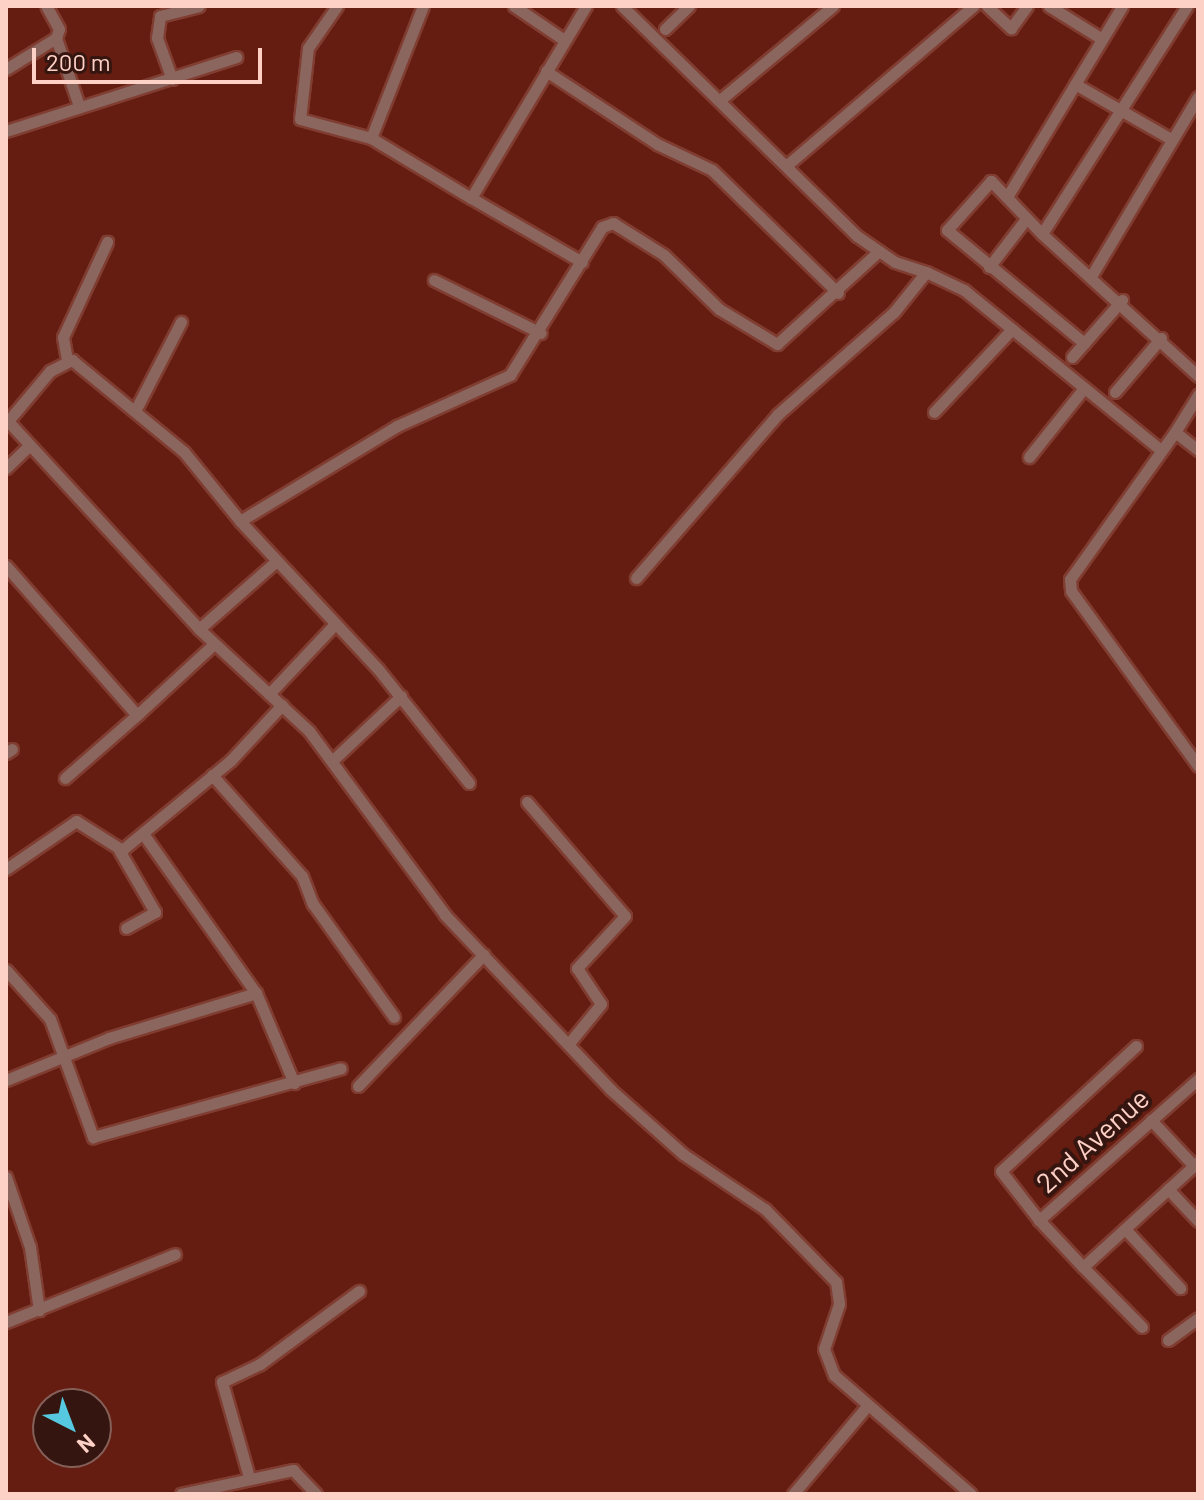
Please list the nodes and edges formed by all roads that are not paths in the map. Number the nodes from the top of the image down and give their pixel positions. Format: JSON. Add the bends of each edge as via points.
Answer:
{"nodes":[{"id":1,"x":46,"y":6,"type":"edge"},
{"id":2,"x":199,"y":6,"type":"edge"},
{"id":3,"x":337,"y":6,"type":"edge"},
{"id":4,"x":423,"y":6,"type":"edge"},
{"id":5,"x":514,"y":6,"type":"edge"},
{"id":6,"x":586,"y":6,"type":"edge"},
{"id":7,"x":622,"y":6,"type":"edge"},
{"id":8,"x":689,"y":6,"type":"edge"},
{"id":9,"x":833,"y":6,"type":"edge"},
{"id":10,"x":973,"y":6,"type":"edge"},
{"id":11,"x":987,"y":6,"type":"edge"},
{"id":12,"x":1027,"y":6,"type":"edge"},
{"id":13,"x":1049,"y":6,"type":"edge"},
{"id":14,"x":1122,"y":6,"type":"edge"},
{"id":15,"x":1187,"y":6,"type":"edge"},
{"id":16,"x":665,"y":29,"type":"dead end"},
{"id":17,"x":56,"y":38,"type":"junction"},
{"id":18,"x":1102,"y":39,"type":"junction"},
{"id":19,"x":564,"y":40,"type":"junction"},
{"id":20,"x":236,"y":57,"type":"dead end"},
{"id":21,"x":6,"y":69,"type":"edge"},
{"id":22,"x":546,"y":71,"type":"junction"},
{"id":23,"x":172,"y":79,"type":"junction"},
{"id":24,"x":1075,"y":84,"type":"junction"},
{"id":25,"x":1198,"y":97,"type":"edge"},
{"id":26,"x":720,"y":100,"type":"junction"},
{"id":27,"x":79,"y":106,"type":"junction"},
{"id":28,"x":1120,"y":110,"type":"junction"},
{"id":29,"x":6,"y":131,"type":"edge"},
{"id":30,"x":371,"y":138,"type":"junction"},
{"id":31,"x":1171,"y":139,"type":"junction"},
{"id":32,"x":787,"y":165,"type":"junction"},
{"id":33,"x":1007,"y":197,"type":"junction"},
{"id":34,"x":471,"y":198,"type":"junction"},
{"id":35,"x":1026,"y":219,"type":"junction"},
{"id":36,"x":1042,"y":234,"type":"junction"},
{"id":37,"x":107,"y":242,"type":"dead end"},
{"id":38,"x":879,"y":251,"type":"junction"},
{"id":39,"x":582,"y":262,"type":"junction"},
{"id":40,"x":989,"y":267,"type":"junction"},
{"id":41,"x":926,"y":272,"type":"junction"},
{"id":42,"x":1093,"y":273,"type":"junction"},
{"id":43,"x":434,"y":280,"type":"dead end"},
{"id":44,"x":838,"y":293,"type":"junction"},
{"id":45,"x":1122,"y":300,"type":"junction"},
{"id":46,"x":181,"y":322,"type":"dead end"},
{"id":47,"x":1012,"y":329,"type":"junction"},
{"id":48,"x":541,"y":333,"type":"junction"},
{"id":49,"x":1161,"y":338,"type":"junction"},
{"id":50,"x":1084,"y":343,"type":"junction"},
{"id":51,"x":1072,"y":357,"type":"dead end"},
{"id":52,"x":67,"y":360,"type":"junction"},
{"id":53,"x":1198,"y":376,"type":"edge"},
{"id":54,"x":1084,"y":388,"type":"junction"},
{"id":55,"x":1115,"y":392,"type":"dead end"},
{"id":56,"x":1198,"y":395,"type":"edge"},
{"id":57,"x":136,"y":409,"type":"junction"},
{"id":58,"x":934,"y":412,"type":"dead end"},
{"id":59,"x":7,"y":420,"type":"edge"},
{"id":60,"x":1175,"y":432,"type":"junction"},
{"id":61,"x":30,"y":445,"type":"junction"},
{"id":62,"x":1161,"y":450,"type":"junction"},
{"id":63,"x":1198,"y":450,"type":"edge"},
{"id":64,"x":1029,"y":457,"type":"dead end"},
{"id":65,"x":6,"y":468,"type":"edge"},
{"id":66,"x":240,"y":521,"type":"junction"},
{"id":67,"x":273,"y":564,"type":"junction"},
{"id":68,"x":6,"y":566,"type":"edge"},
{"id":69,"x":636,"y":578,"type":"dead end"},
{"id":70,"x":335,"y":624,"type":"junction"},
{"id":71,"x":199,"y":629,"type":"junction"},
{"id":72,"x":214,"y":644,"type":"junction"},
{"id":73,"x":269,"y":694,"type":"junction"},
{"id":74,"x":401,"y":696,"type":"junction"},
{"id":75,"x":282,"y":705,"type":"junction"},
{"id":76,"x":137,"y":715,"type":"junction"},
{"id":77,"x":334,"y":759,"type":"junction"},
{"id":78,"x":1198,"y":766,"type":"edge"},
{"id":79,"x":212,"y":775,"type":"junction"},
{"id":80,"x":65,"y":778,"type":"dead end"},
{"id":81,"x":469,"y":783,"type":"dead end"},
{"id":82,"x":527,"y":802,"type":"dead end"},
{"id":83,"x":144,"y":835,"type":"junction"},
{"id":84,"x":119,"y":850,"type":"junction"},
{"id":85,"x":6,"y":869,"type":"edge"},
{"id":86,"x":126,"y":928,"type":"dead end"},
{"id":87,"x":484,"y":954,"type":"junction"},
{"id":88,"x":6,"y":970,"type":"edge"},
{"id":89,"x":256,"y":993,"type":"junction"},
{"id":90,"x":394,"y":1017,"type":"dead end"},
{"id":91,"x":570,"y":1042,"type":"junction"},
{"id":92,"x":1136,"y":1046,"type":"dead end"},
{"id":93,"x":67,"y":1053,"type":"junction"},
{"id":94,"x":341,"y":1068,"type":"dead end"},
{"id":95,"x":1198,"y":1079,"type":"edge"},
{"id":96,"x":6,"y":1080,"type":"edge"},
{"id":97,"x":294,"y":1083,"type":"junction"},
{"id":98,"x":358,"y":1086,"type":"dead end"},
{"id":99,"x":1151,"y":1120,"type":"junction"},
{"id":100,"x":1196,"y":1164,"type":"edge"},
{"id":101,"x":6,"y":1177,"type":"edge"},
{"id":102,"x":1168,"y":1189,"type":"junction"},
{"id":103,"x":1039,"y":1220,"type":"junction"},
{"id":104,"x":1198,"y":1221,"type":"edge"},
{"id":105,"x":1125,"y":1229,"type":"junction"},
{"id":106,"x":175,"y":1254,"type":"dead end"},
{"id":107,"x":1083,"y":1267,"type":"junction"},
{"id":108,"x":1180,"y":1288,"type":"dead end"},
{"id":109,"x":359,"y":1291,"type":"dead end"},
{"id":110,"x":39,"y":1310,"type":"junction"},
{"id":111,"x":1198,"y":1318,"type":"edge"},
{"id":112,"x":6,"y":1322,"type":"edge"},
{"id":113,"x":1142,"y":1327,"type":"dead end"},
{"id":114,"x":1168,"y":1340,"type":"dead end"},
{"id":115,"x":868,"y":1405,"type":"junction"},
{"id":116,"x":249,"y":1477,"type":"junction"},
{"id":117,"x":181,"y":1494,"type":"edge"},
{"id":118,"x":316,"y":1494,"type":"edge"},
{"id":119,"x":793,"y":1494,"type":"edge"},
{"id":120,"x":971,"y":1494,"type":"edge"}],
"edges":[{"from":1,"to":17,"type":"street","via":[[59,29]]},
{"from":2,"to":23,"type":"street","via":[[160,16],[157,38]]},
{"from":3,"to":30,"type":"street","via":[[308,48],[300,119]]},
{"from":4,"to":30,"type":"street"},
{"from":5,"to":19,"type":"street"},
{"from":6,"to":19,"type":"street"},
{"from":7,"to":26,"type":"street"},
{"from":8,"to":16,"type":"street"},
{"from":9,"to":26,"type":"street"},
{"from":10,"to":32,"type":"street"},
{"from":11,"to":12,"type":"street","via":[[1011,28]]},
{"from":13,"to":18,"type":"street"},
{"from":14,"to":18,"type":"street"},
{"from":15,"to":28,"type":"street"},
{"from":17,"to":21,"type":"street"},
{"from":17,"to":27,"type":"street"},
{"from":18,"to":24,"type":"street"},
{"from":19,"to":22,"type":"street"},
{"from":20,"to":23,"type":"street"},
{"from":22,"to":34,"type":"street"},
{"from":22,"to":44,"type":"street","via":[[657,144],[712,170]]},
{"from":23,"to":27,"type":"street"},
{"from":24,"to":28,"type":"street"},
{"from":24,"to":33,"type":"street"},
{"from":25,"to":31,"type":"street"},
{"from":26,"to":32,"type":"street"},
{"from":27,"to":29,"type":"street"},
{"from":28,"to":31,"type":"street"},
{"from":28,"to":36,"type":"street"},
{"from":30,"to":34,"type":"street"},
{"from":31,"to":42,"type":"street"},
{"from":32,"to":38,"type":"street"},
{"from":33,"to":35,"type":"street"},
{"from":33,"to":40,"type":"street","via":[[987,182],[948,225],[953,238]]},
{"from":34,"to":39,"type":"street"},
{"from":35,"to":36,"type":"street"},
{"from":35,"to":40,"type":"street"},
{"from":36,"to":42,"type":"street"},
{"from":37,"to":52,"type":"street","via":[[63,337]]},
{"from":38,"to":41,"type":"street"},
{"from":38,"to":44,"type":"street"},
{"from":39,"to":44,"type":"street","via":[[602,227],[622,224],[719,309],[777,344]]},
{"from":39,"to":48,"type":"street"},
{"from":40,"to":50,"type":"street"},
{"from":41,"to":47,"type":"street","via":[[952,281]]},
{"from":41,"to":69,"type":"street","via":[[894,312],[777,415]]},
{"from":42,"to":45,"type":"street"},
{"from":43,"to":48,"type":"street"},
{"from":45,"to":49,"type":"street"},
{"from":45,"to":50,"type":"street"},
{"from":46,"to":57,"type":"street"},
{"from":47,"to":54,"type":"street"},
{"from":47,"to":58,"type":"street"},
{"from":48,"to":66,"type":"street","via":[[499,384],[397,426]]},
{"from":49,"to":53,"type":"street"},
{"from":49,"to":55,"type":"street"},
{"from":50,"to":51,"type":"street"},
{"from":52,"to":57,"type":"street"},
{"from":52,"to":59,"type":"street"},
{"from":54,"to":62,"type":"street"},
{"from":54,"to":64,"type":"street"},
{"from":56,"to":60,"type":"street"},
{"from":57,"to":66,"type":"street","via":[[184,452]]},
{"from":59,"to":61,"type":"street"},
{"from":60,"to":62,"type":"street"},
{"from":60,"to":63,"type":"street"},
{"from":61,"to":65,"type":"street"},
{"from":61,"to":71,"type":"street"},
{"from":62,"to":78,"type":"street","via":[[1112,526],[1071,570],[1071,591]]},
{"from":66,"to":67,"type":"street"},
{"from":67,"to":70,"type":"street"},
{"from":67,"to":71,"type":"street"},
{"from":68,"to":76,"type":"street"},
{"from":70,"to":73,"type":"street"},
{"from":70,"to":74,"type":"street"},
{"from":71,"to":72,"type":"street"},
{"from":72,"to":73,"type":"street"},
{"from":72,"to":76,"type":"street"},
{"from":73,"to":75,"type":"street"},
{"from":74,"to":77,"type":"street"},
{"from":74,"to":81,"type":"street"},
{"from":75,"to":77,"type":"street"},
{"from":75,"to":79,"type":"street"},
{"from":76,"to":80,"type":"street"},
{"from":77,"to":87,"type":"street","via":[[437,904]]},
{"from":79,"to":83,"type":"street"},
{"from":79,"to":90,"type":"street","via":[[302,876],[313,904]]},
{"from":82,"to":91,"type":"street","via":[[625,916],[577,968],[601,1004]]},
{"from":83,"to":84,"type":"street"},
{"from":83,"to":89,"type":"street"},
{"from":84,"to":85,"type":"street","via":[[76,821]]},
{"from":84,"to":86,"type":"street","via":[[155,912]]},
{"from":87,"to":91,"type":"street"},
{"from":87,"to":98,"type":"street"},
{"from":88,"to":93,"type":"street","via":[[50,1019]]},
{"from":89,"to":93,"type":"street"},
{"from":89,"to":97,"type":"street"},
{"from":91,"to":115,"type":"street","via":[[636,1113],[765,1209],[836,1282],[839,1304],[824,1349],[834,1375]]},
{"from":92,"to":103,"type":"street","via":[[1001,1171]]},
{"from":93,"to":96,"type":"street"},
{"from":93,"to":97,"type":"street","via":[[93,1137]]},
{"from":94,"to":97,"type":"street"},
{"from":95,"to":99,"type":"street","name":"2nd Avenue"},
{"from":99,"to":100,"type":"street"},
{"from":99,"to":103,"type":"street","name":"2nd Avenue"},
{"from":100,"to":102,"type":"street"},
{"from":101,"to":110,"type":"street","via":[[30,1247]]},
{"from":102,"to":104,"type":"street"},
{"from":102,"to":105,"type":"street"},
{"from":103,"to":107,"type":"street","name":"2nd Avenue"},
{"from":105,"to":107,"type":"street"},
{"from":105,"to":108,"type":"street"},
{"from":106,"to":110,"type":"street"},
{"from":107,"to":113,"type":"street","name":"2nd Avenue"},
{"from":109,"to":116,"type":"street","via":[[260,1364],[222,1382]]},
{"from":110,"to":112,"type":"street"},
{"from":111,"to":114,"type":"street"},
{"from":115,"to":119,"type":"street"},
{"from":115,"to":120,"type":"street"},
{"from":116,"to":117,"type":"street"},
{"from":116,"to":118,"type":"street","via":[[293,1470]]}]}
